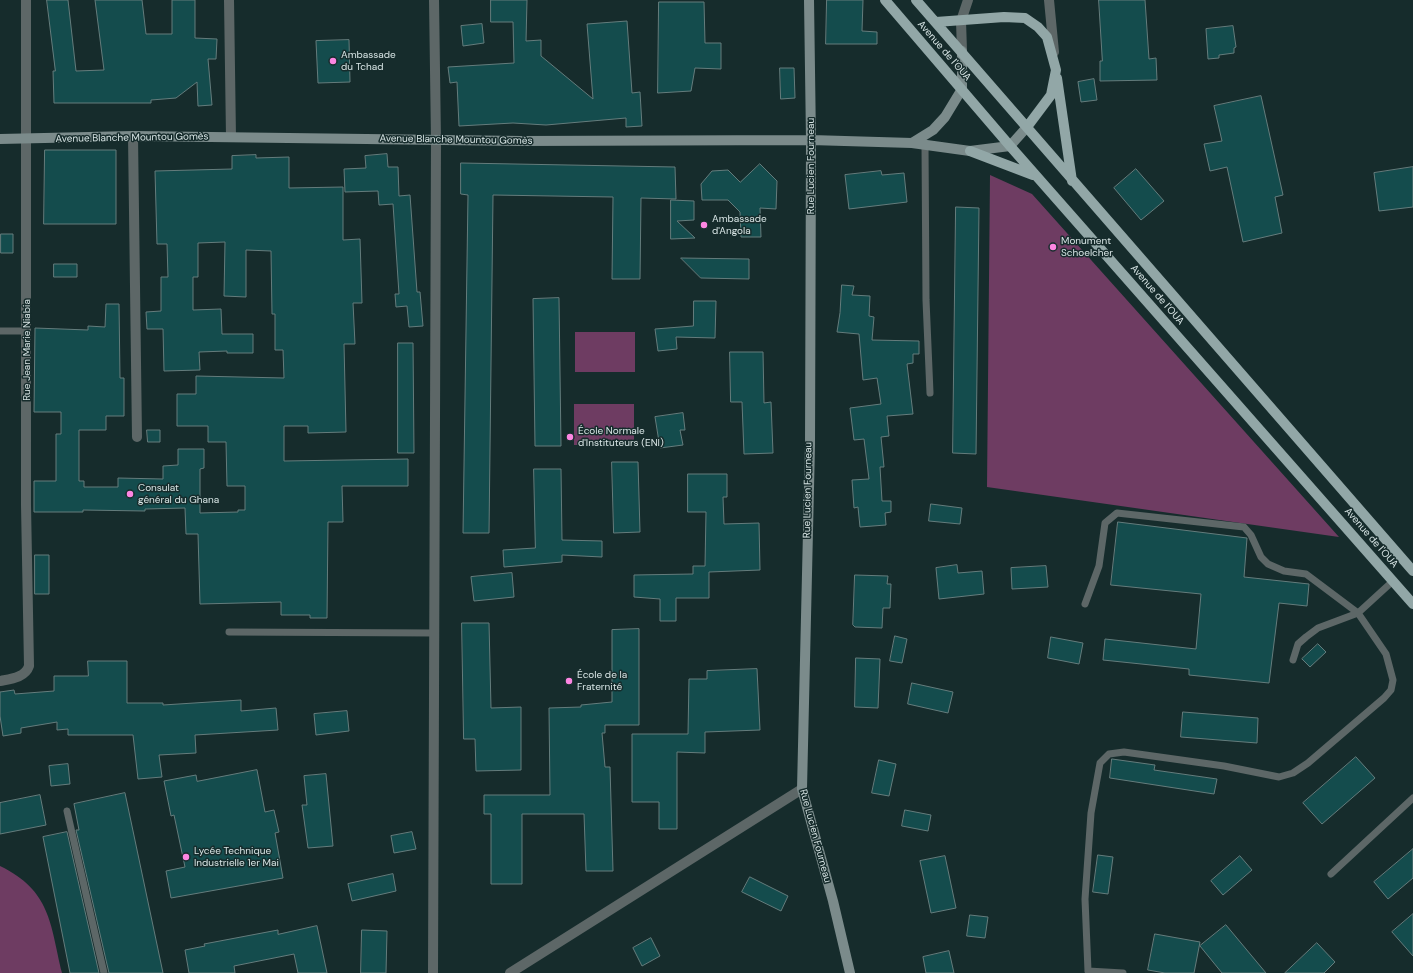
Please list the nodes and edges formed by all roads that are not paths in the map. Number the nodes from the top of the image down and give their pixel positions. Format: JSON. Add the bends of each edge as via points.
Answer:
{"nodes":[{"id":1,"x":26,"y":0,"type":"edge"},
{"id":2,"x":229,"y":0,"type":"edge"},
{"id":3,"x":434,"y":0,"type":"edge"},
{"id":4,"x":809,"y":0,"type":"edge"},
{"id":5,"x":885,"y":0,"type":"edge"},
{"id":6,"x":916,"y":0,"type":"edge"},
{"id":7,"x":968,"y":0,"type":"edge"},
{"id":8,"x":1049,"y":0,"type":"edge"},
{"id":9,"x":961,"y":21,"type":"junction"},
{"id":10,"x":936,"y":22,"type":"junction"},
{"id":11,"x":962,"y":51,"type":"junction"},
{"id":12,"x":1056,"y":70,"type":"junction"},
{"id":13,"x":962,"y":89,"type":"junction"},
{"id":14,"x":1027,"y":127,"type":"junction"},
{"id":15,"x":133,"y":136,"type":"junction"},
{"id":16,"x":231,"y":137,"type":"junction"},
{"id":17,"x":0,"y":139,"type":"edge"},
{"id":18,"x":28,"y":139,"type":"junction"},
{"id":19,"x":436,"y":140,"type":"junction"},
{"id":20,"x":812,"y":140,"type":"junction"},
{"id":21,"x":912,"y":143,"type":"junction"},
{"id":22,"x":925,"y":144,"type":"junction"},
{"id":23,"x":1010,"y":146,"type":"junction"},
{"id":24,"x":970,"y":151,"type":"junction"},
{"id":25,"x":1036,"y":175,"type":"junction"},
{"id":26,"x":1072,"y":181,"type":"junction"},
{"id":27,"x":0,"y":331,"type":"edge"},
{"id":28,"x":27,"y":331,"type":"junction"},
{"id":29,"x":930,"y":393,"type":"dead end"},
{"id":30,"x":137,"y":437,"type":"dead end"},
{"id":31,"x":1413,"y":571,"type":"edge"},
{"id":32,"x":1393,"y":581,"type":"junction"},
{"id":33,"x":1086,"y":604,"type":"dead end"},
{"id":34,"x":1413,"y":604,"type":"edge"},
{"id":35,"x":1358,"y":613,"type":"junction"},
{"id":36,"x":229,"y":632,"type":"dead end"},
{"id":37,"x":435,"y":633,"type":"junction"},
{"id":38,"x":1293,"y":660,"type":"dead end"},
{"id":39,"x":0,"y":681,"type":"edge"},
{"id":40,"x":802,"y":789,"type":"junction"},
{"id":41,"x":1413,"y":798,"type":"edge"},
{"id":42,"x":67,"y":811,"type":"dead end"},
{"id":43,"x":1331,"y":874,"type":"dead end"},
{"id":44,"x":1089,"y":972,"type":"edge"},
{"id":45,"x":104,"y":973,"type":"edge"},
{"id":46,"x":433,"y":973,"type":"edge"},
{"id":47,"x":510,"y":973,"type":"edge"},
{"id":48,"x":850,"y":973,"type":"edge"},
{"id":49,"x":1123,"y":973,"type":"edge"}],
"edges":[{"from":1,"to":18,"type":"street","name":"Rue Jean Marie Niabia"},
{"from":2,"to":16,"type":"street"},
{"from":3,"to":19,"type":"street"},
{"from":4,"to":20,"type":"street","name":"Rue Lucien Fourneau"},
{"from":5,"to":13,"type":"main road","name":"Avenue de l'OUA"},
{"from":6,"to":10,"type":"main road","name":"Avenue de l'OUA"},
{"from":7,"to":9,"type":"street"},
{"from":8,"to":12,"type":"street"},
{"from":9,"to":10,"type":"main road"},
{"from":9,"to":11,"type":"street"},
{"from":9,"to":12,"type":"main road","via":[[1025,18],[1038,27],[1047,38]]},
{"from":10,"to":11,"type":"main road","name":"Avenue de l'OUA"},
{"from":11,"to":13,"type":"street"},
{"from":11,"to":14,"type":"main road","name":"Avenue de l'OUA"},
{"from":12,"to":14,"type":"main road","via":[[1051,96]]},
{"from":12,"to":26,"type":"main road"},
{"from":13,"to":21,"type":"street","via":[[933,130]]},
{"from":13,"to":23,"type":"main road","name":"Avenue de l'OUA"},
{"from":14,"to":23,"type":"street"},
{"from":14,"to":26,"type":"main road","name":"Avenue de l'OUA"},
{"from":15,"to":16,"type":"street","name":"Avenue Blanche Mountou Gomès"},
{"from":15,"to":18,"type":"street","name":"Avenue Blanche Mountou Gomès"},
{"from":15,"to":30,"type":"street"},
{"from":16,"to":19,"type":"street","name":"Avenue Blanche Mountou Gomès"},
{"from":17,"to":18,"type":"street","name":"Avenue Blanche Mountou Gomès"},
{"from":18,"to":28,"type":"street","name":"Rue Jean Marie Niabia"},
{"from":19,"to":20,"type":"street","name":"Avenue Blanche Mountou Gomès"},
{"from":19,"to":37,"type":"street"},
{"from":20,"to":21,"type":"street","name":"Avenue Blanche Mountou Gomès"},
{"from":20,"to":40,"type":"street","name":"Rue Lucien Fourneau","via":[[810,445]]},
{"from":21,"to":22,"type":"street","name":"Avenue Blanche Mountou Gomès"},
{"from":22,"to":24,"type":"street","name":"Avenue Blanche Mountou Gomès"},
{"from":22,"to":29,"type":"lane","via":[[926,300]]},
{"from":23,"to":24,"type":"street","name":"Avenue Blanche Mountou Gomès"},
{"from":23,"to":25,"type":"main road","name":"Avenue de l'OUA"},
{"from":24,"to":25,"type":"main road"},
{"from":25,"to":32,"type":"main road","name":"Avenue de l'OUA"},
{"from":26,"to":31,"type":"main road","name":"Avenue de l'OUA"},
{"from":27,"to":28,"type":"lane"},
{"from":28,"to":39,"type":"street","name":"Rue Jean Marie Niabia","via":[[26,505],[29,666],[21,676]]},
{"from":32,"to":34,"type":"main road","name":"Avenue de l'OUA"},
{"from":32,"to":35,"type":"lane"},
{"from":33,"to":35,"type":"lane","via":[[1099,566],[1105,523],[1117,512],[1244,527],[1251,535],[1261,557],[1268,564],[1284,571],[1306,574]]},
{"from":35,"to":38,"type":"lane","via":[[1318,628],[1298,644]]},
{"from":35,"to":44,"type":"lane","via":[[1386,654],[1393,680],[1392,690],[1293,773],[1279,777],[1224,766],[1124,752],[1109,754],[1100,763],[1091,813],[1085,899]]},
{"from":36,"to":37,"type":"lane"},
{"from":37,"to":46,"type":"street"},
{"from":40,"to":47,"type":"street"},
{"from":40,"to":48,"type":"street","name":"Rue Lucien Fourneau"},
{"from":41,"to":43,"type":"lane"},
{"from":42,"to":45,"type":"lane"},
{"from":44,"to":49,"type":"lane"}]}
